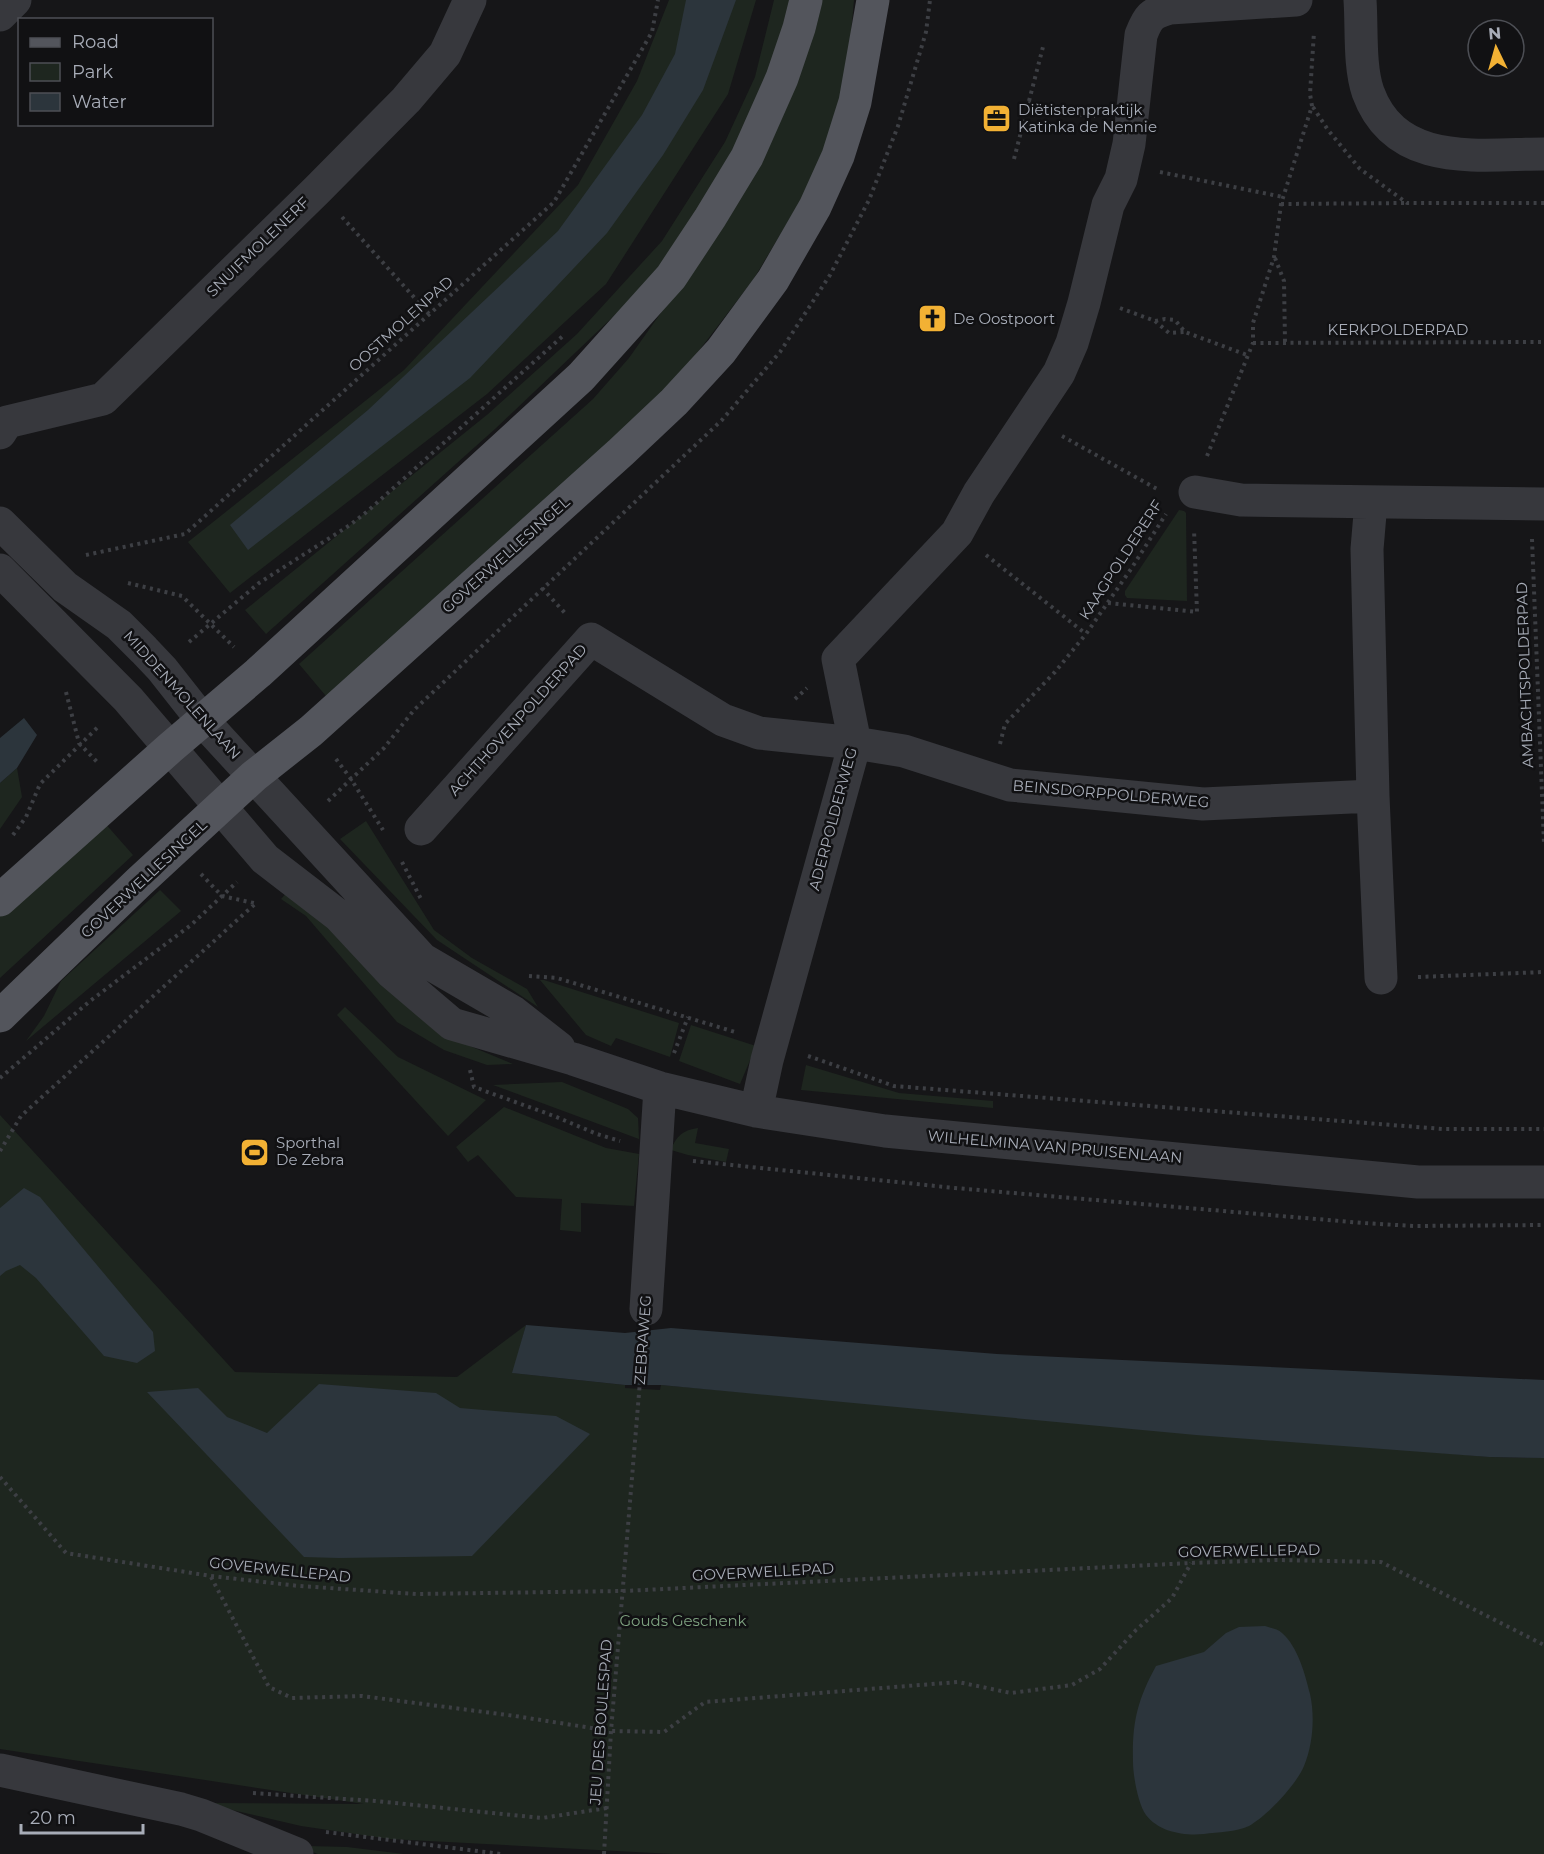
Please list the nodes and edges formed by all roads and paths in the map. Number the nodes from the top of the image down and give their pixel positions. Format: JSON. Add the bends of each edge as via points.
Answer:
{"nodes":[{"id":1,"x":15,"y":0,"type":"edge"},
{"id":2,"x":470,"y":0,"type":"edge"},
{"id":3,"x":658,"y":0,"type":"edge"},
{"id":4,"x":806,"y":0,"type":"edge"},
{"id":5,"x":873,"y":0,"type":"edge"},
{"id":6,"x":1351,"y":0,"type":"edge"},
{"id":7,"x":1360,"y":0,"type":"edge"},
{"id":8,"x":1305,"y":12,"type":"edge"},
{"id":9,"x":0,"y":15,"type":"edge"},
{"id":10,"x":1044,"y":43,"type":"dead end"},
{"id":11,"x":1028,"y":102,"type":"junction"},
{"id":12,"x":1131,"y":113,"type":"junction"},
{"id":13,"x":1544,"y":154,"type":"edge"},
{"id":14,"x":1014,"y":159,"type":"dead end"},
{"id":15,"x":1124,"y":164,"type":"junction"},
{"id":16,"x":317,"y":190,"type":"junction"},
{"id":17,"x":1283,"y":197,"type":"junction"},
{"id":18,"x":1281,"y":204,"type":"junction"},
{"id":19,"x":1407,"y":204,"type":"dead end"},
{"id":20,"x":1274,"y":257,"type":"junction"},
{"id":21,"x":1085,"y":295,"type":"junction"},
{"id":22,"x":429,"y":314,"type":"junction"},
{"id":23,"x":1155,"y":321,"type":"junction"},
{"id":24,"x":568,"y":332,"type":"dead end"},
{"id":25,"x":1185,"y":332,"type":"junction"},
{"id":26,"x":1286,"y":342,"type":"junction"},
{"id":27,"x":1544,"y":342,"type":"edge"},
{"id":28,"x":1252,"y":343,"type":"junction"},
{"id":29,"x":1247,"y":355,"type":"junction"},
{"id":30,"x":1030,"y":418,"type":"junction"},
{"id":31,"x":0,"y":433,"type":"edge"},
{"id":32,"x":1185,"y":495,"type":"junction"},
{"id":33,"x":1371,"y":502,"type":"junction"},
{"id":34,"x":1537,"y":504,"type":"edge"},
{"id":35,"x":0,"y":523,"type":"edge"},
{"id":36,"x":957,"y":533,"type":"junction"},
{"id":37,"x":76,"y":558,"type":"dead end"},
{"id":38,"x":0,"y":570,"type":"edge"},
{"id":39,"x":1107,"y":603,"type":"junction"},
{"id":40,"x":1086,"y":634,"type":"junction"},
{"id":41,"x":838,"y":659,"type":"junction"},
{"id":42,"x":162,"y":669,"type":"junction"},
{"id":43,"x":128,"y":699,"type":"junction"},
{"id":44,"x":203,"y":721,"type":"junction"},
{"id":45,"x":759,"y":733,"type":"junction"},
{"id":46,"x":855,"y":743,"type":"junction"},
{"id":47,"x":170,"y":748,"type":"junction"},
{"id":48,"x":254,"y":776,"type":"junction"},
{"id":49,"x":351,"y":779,"type":"dead end"},
{"id":50,"x":986,"y":779,"type":"junction"},
{"id":51,"x":1373,"y":796,"type":"junction"},
{"id":52,"x":220,"y":807,"type":"junction"},
{"id":53,"x":421,"y":829,"type":"dead end"},
{"id":54,"x":386,"y":836,"type":"dead end"},
{"id":55,"x":7,"y":843,"type":"dead end"},
{"id":56,"x":1544,"y":844,"type":"edge"},
{"id":57,"x":398,"y":855,"type":"dead end"},
{"id":58,"x":0,"y":900,"type":"edge"},
{"id":59,"x":256,"y":903,"type":"dead end"},
{"id":60,"x":425,"y":906,"type":"dead end"},
{"id":61,"x":520,"y":972,"type":"dead end"},
{"id":62,"x":1544,"y":972,"type":"edge"},
{"id":63,"x":1381,"y":978,"type":"joint"},
{"id":64,"x":0,"y":1016,"type":"edge"},
{"id":65,"x":772,"y":1043,"type":"junction"},
{"id":66,"x":573,"y":1059,"type":"junction"},
{"id":67,"x":470,"y":1070,"type":"dead end"},
{"id":68,"x":660,"y":1088,"type":"junction"},
{"id":69,"x":756,"y":1111,"type":"junction"},
{"id":70,"x":1544,"y":1129,"type":"edge"},
{"id":71,"x":0,"y":1151,"type":"edge"},
{"id":72,"x":655,"y":1155,"type":"junction"},
{"id":73,"x":1544,"y":1182,"type":"edge"},
{"id":74,"x":1544,"y":1225,"type":"edge"},
{"id":75,"x":646,"y":1309,"type":"joint"},
{"id":76,"x":0,"y":1478,"type":"edge"},
{"id":77,"x":1191,"y":1563,"type":"junction"},
{"id":78,"x":211,"y":1576,"type":"junction"},
{"id":79,"x":623,"y":1591,"type":"junction"},
{"id":80,"x":1544,"y":1645,"type":"edge"},
{"id":81,"x":611,"y":1731,"type":"junction"},
{"id":82,"x":0,"y":1770,"type":"edge"},
{"id":83,"x":245,"y":1793,"type":"dead end"},
{"id":84,"x":607,"y":1809,"type":"junction"},
{"id":85,"x":307,"y":1842,"type":"edge"},
{"id":86,"x":501,"y":1854,"type":"edge"},
{"id":87,"x":604,"y":1854,"type":"edge"}],
"edges":[{"from":1,"to":9,"type":"street"},
{"from":2,"to":16,"type":"street","name":"SNUIFMOLENERF","via":[[445,54],[406,100]]},
{"from":3,"to":22,"type":"path","name":"OOSTMOLENPAD","via":[[652,33],[554,202]]},
{"from":4,"to":44,"type":"main road","via":[[782,78],[747,157],[670,277],[581,377]]},
{"from":5,"to":48,"type":"main road","name":"GOVERWELLESINGEL","via":[[855,102],[838,156],[815,207],[773,280],[721,351],[621,452],[311,731]]},
{"from":6,"to":7,"type":"street"},
{"from":7,"to":13,"type":"street","via":[[1368,91],[1388,124],[1402,137],[1440,153]]},
{"from":8,"to":12,"type":"street","via":[[1170,8],[1156,11],[1141,35]]},
{"from":8,"to":17,"type":"path","name":"KAAGPOLDERERF","via":[[1312,106]]},
{"from":10,"to":11,"type":"path"},
{"from":11,"to":12,"type":"path","via":[[1086,116]]},
{"from":11,"to":14,"type":"path"},
{"from":12,"to":15,"type":"street"},
{"from":15,"to":17,"type":"path"},
{"from":15,"to":21,"type":"street","via":[[1108,205]]},
{"from":16,"to":22,"type":"path"},
{"from":16,"to":31,"type":"street","name":"SNUIFMOLENERF","via":[[103,399],[7,422]]},
{"from":17,"to":18,"type":"path","name":"KAAGPOLDERERF"},
{"from":18,"to":19,"type":"path"},
{"from":18,"to":20,"type":"path","name":"KAAGPOLDERERF"},
{"from":20,"to":26,"type":"path","via":[[1284,281]]},
{"from":20,"to":28,"type":"path","name":"KAAGPOLDERERF","via":[[1252,323]]},
{"from":21,"to":23,"type":"path"},
{"from":21,"to":30,"type":"street","via":[[1059,373]]},
{"from":22,"to":37,"type":"path","name":"OOSTMOLENPAD","via":[[185,534]]},
{"from":23,"to":25,"type":"path","via":[[1169,333]]},
{"from":23,"to":25,"type":"path","via":[[1175,320]]},
{"from":24,"to":42,"type":"path","via":[[369,510],[259,583]]},
{"from":25,"to":29,"type":"path"},
{"from":26,"to":27,"type":"path","name":"KERKPOLDERPAD"},
{"from":26,"to":28,"type":"path","name":"KERKPOLDERPAD"},
{"from":28,"to":29,"type":"path","name":"KAAGPOLDERERF"},
{"from":29,"to":32,"type":"path","name":"KAAGPOLDERERF","via":[[1208,451]]},
{"from":30,"to":32,"type":"path","name":"KAAGPOLDERERF","via":[[1110,462]]},
{"from":30,"to":36,"type":"street"},
{"from":32,"to":33,"type":"street"},
{"from":32,"to":39,"type":"path","name":"KAAGPOLDERERF"},
{"from":32,"to":39,"type":"path","via":[[1194,530],[1197,612]]},
{"from":33,"to":34,"type":"street"},
{"from":33,"to":51,"type":"street","via":[[1367,549]]},
{"from":34,"to":56,"type":"path","name":"AMBACHTSPOLDERPAD"},
{"from":35,"to":42,"type":"street","name":"MIDDENMOLENLAAN","via":[[65,587],[119,625]]},
{"from":36,"to":40,"type":"path","name":"KAAGPOLDERERF"},
{"from":36,"to":41,"type":"street"},
{"from":38,"to":43,"type":"street"},
{"from":39,"to":40,"type":"path","name":"KAAGPOLDERERF"},
{"from":40,"to":50,"type":"path","name":"KAAGPOLDERERF","via":[[1005,724]]},
{"from":41,"to":45,"type":"path"},
{"from":41,"to":46,"type":"street","name":"ADERPOLDERWEG"},
{"from":42,"to":44,"type":"street","name":"MIDDENMOLENLAAN"},
{"from":43,"to":47,"type":"street"},
{"from":43,"to":55,"type":"path","via":[[40,783],[26,817]]},
{"from":44,"to":47,"type":"main road"},
{"from":44,"to":48,"type":"street","name":"MIDDENMOLENLAAN"},
{"from":45,"to":46,"type":"street","name":"ACHTHOVENPOLDERPAD"},
{"from":45,"to":53,"type":"street","name":"ACHTHOVENPOLDERPAD","via":[[723,720],[591,639]]},
{"from":46,"to":50,"type":"street","name":"BEINSDORPPOLDERWEG","via":[[904,751]]},
{"from":46,"to":65,"type":"street","name":"ADERPOLDERWEG"},
{"from":47,"to":52,"type":"street","name":"WILHELMINA VAN PRUISENLAAN"},
{"from":47,"to":58,"type":"main road"},
{"from":48,"to":52,"type":"main road","name":"GOVERWELLESINGEL"},
{"from":48,"to":66,"type":"street","name":"WILHELMINA VAN PRUISENLAAN","via":[[422,959],[513,1012]]},
{"from":49,"to":54,"type":"path"},
{"from":50,"to":51,"type":"street","name":"BEINSDORPPOLDERWEG","via":[[1010,785],[1203,804]]},
{"from":51,"to":63,"type":"street"},
{"from":52,"to":64,"type":"main road","name":"GOVERWELLESINGEL"},
{"from":52,"to":66,"type":"street","name":"WILHELMINA VAN PRUISENLAAN","via":[[265,859],[339,916],[392,974],[452,1024]]},
{"from":57,"to":60,"type":"path"},
{"from":59,"to":71,"type":"path","via":[[21,1116]]},
{"from":61,"to":65,"type":"path","via":[[557,978]]},
{"from":62,"to":63,"type":"path"},
{"from":65,"to":69,"type":"street","name":"ADERPOLDERWEG"},
{"from":65,"to":70,"type":"path","via":[[894,1086],[1443,1129]]},
{"from":66,"to":68,"type":"street","name":"WILHELMINA VAN PRUISENLAAN"},
{"from":67,"to":72,"type":"path","via":[[474,1088]]},
{"from":68,"to":69,"type":"street","name":"WILHELMINA VAN PRUISENLAAN"},
{"from":68,"to":72,"type":"street","name":"ZEBRAWEG"},
{"from":69,"to":73,"type":"street","name":"WILHELMINA VAN PRUISENLAAN","via":[[885,1131],[1418,1182]]},
{"from":72,"to":74,"type":"path","via":[[709,1164],[1363,1223]]},
{"from":72,"to":75,"type":"street","name":"ZEBRAWEG"},
{"from":75,"to":79,"type":"path","name":"ZEBRAWEG"},
{"from":76,"to":78,"type":"path","name":"GOVERWELLEPAD","via":[[66,1553]]},
{"from":77,"to":79,"type":"path","name":"GOVERWELLEPAD"},
{"from":77,"to":80,"type":"path","name":"GOVERWELLEPAD","via":[[1381,1562]]},
{"from":77,"to":81,"type":"path","via":[[1172,1598],[1100,1669],[1072,1685],[1011,1693],[958,1682],[705,1702],[664,1732]]},
{"from":78,"to":79,"type":"path","name":"GOVERWELLEPAD","via":[[417,1594]]},
{"from":78,"to":81,"type":"path","via":[[269,1687],[292,1698],[362,1696]]},
{"from":79,"to":81,"type":"path","name":"JEU DES BOULESPAD"},
{"from":81,"to":84,"type":"path","name":"JEU DES BOULESPAD"},
{"from":82,"to":85,"type":"street","via":[[171,1806]]},
{"from":83,"to":84,"type":"path","via":[[542,1818]]},
{"from":84,"to":87,"type":"path","name":"JEU DES BOULESPAD"},
{"from":85,"to":86,"type":"path"}]}
